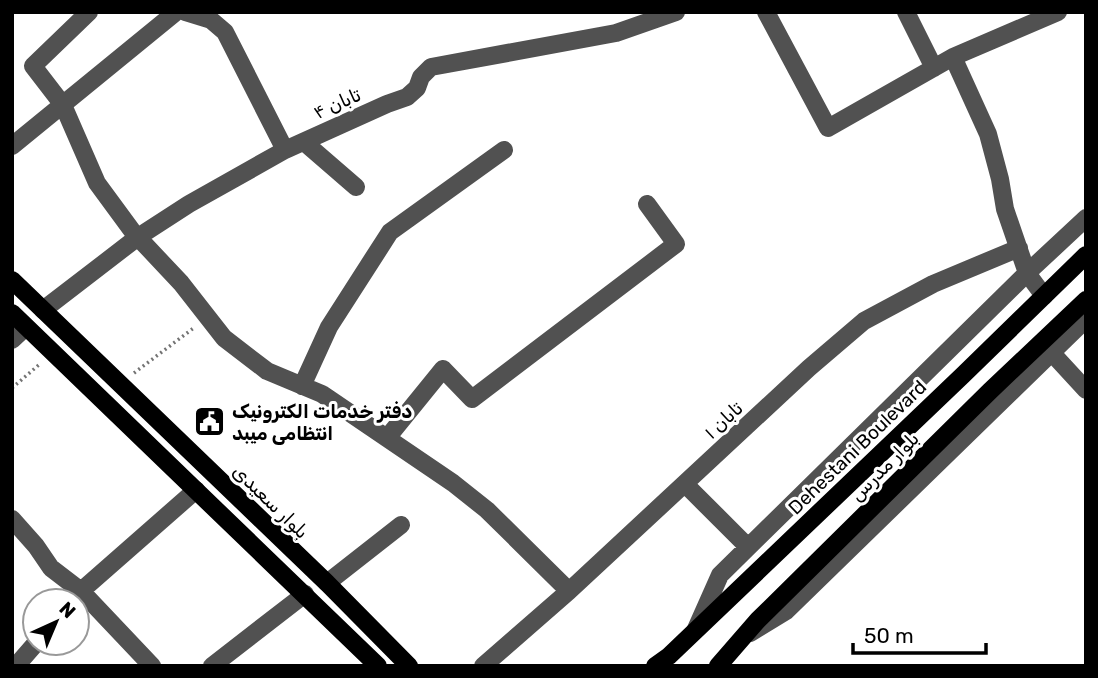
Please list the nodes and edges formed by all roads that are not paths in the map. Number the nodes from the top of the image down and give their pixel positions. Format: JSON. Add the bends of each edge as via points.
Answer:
{"nodes":[{"id":1,"x":89,"y":12,"type":"edge"},
{"id":2,"x":176,"y":12,"type":"edge"},
{"id":3,"x":185,"y":12,"type":"edge"},
{"id":4,"x":676,"y":12,"type":"edge"},
{"id":5,"x":766,"y":12,"type":"edge"},
{"id":6,"x":906,"y":12,"type":"edge"},
{"id":7,"x":1058,"y":12,"type":"edge"},
{"id":8,"x":953,"y":57,"type":"junction"},
{"id":9,"x":934,"y":68,"type":"junction"},
{"id":10,"x":63,"y":104,"type":"junction"},
{"id":11,"x":304,"y":142,"type":"junction"},
{"id":12,"x":12,"y":145,"type":"edge"},
{"id":13,"x":285,"y":150,"type":"junction"},
{"id":14,"x":504,"y":150,"type":"dead end"},
{"id":15,"x":356,"y":187,"type":"dead end"},
{"id":16,"x":647,"y":204,"type":"dead end"},
{"id":17,"x":1086,"y":218,"type":"edge"},
{"id":18,"x":138,"y":237,"type":"junction"},
{"id":19,"x":1019,"y":248,"type":"junction"},
{"id":20,"x":1086,"y":255,"type":"edge"},
{"id":21,"x":1027,"y":273,"type":"junction"},
{"id":22,"x":12,"y":280,"type":"edge"},
{"id":23,"x":1044,"y":296,"type":"junction"},
{"id":24,"x":1086,"y":300,"type":"edge"},
{"id":25,"x":43,"y":310,"type":"junction"},
{"id":26,"x":12,"y":313,"type":"edge"},
{"id":27,"x":1086,"y":319,"type":"edge"},
{"id":28,"x":26,"y":327,"type":"junction"},
{"id":29,"x":12,"y":340,"type":"edge"},
{"id":30,"x":1051,"y":352,"type":"junction"},
{"id":31,"x":302,"y":386,"type":"junction"},
{"id":32,"x":1086,"y":390,"type":"edge"},
{"id":33,"x":387,"y":438,"type":"junction"},
{"id":34,"x":685,"y":484,"type":"junction"},
{"id":35,"x":196,"y":490,"type":"junction"},
{"id":36,"x":256,"y":516,"type":"junction"},
{"id":37,"x":12,"y":519,"type":"edge"},
{"id":38,"x":401,"y":525,"type":"dead end"},
{"id":39,"x":239,"y":532,"type":"junction"},
{"id":40,"x":748,"y":547,"type":"junction"},
{"id":41,"x":327,"y":583,"type":"junction"},
{"id":42,"x":68,"y":587,"type":"edge"},
{"id":43,"x":86,"y":587,"type":"edge"},
{"id":44,"x":569,"y":591,"type":"junction"},
{"id":45,"x":305,"y":594,"type":"junction"},
{"id":46,"x":91,"y":610,"type":"edge"},
{"id":47,"x":695,"y":630,"type":"junction"},
{"id":48,"x":744,"y":637,"type":"junction"},
{"id":49,"x":152,"y":666,"type":"edge"},
{"id":50,"x":212,"y":666,"type":"edge"},
{"id":51,"x":378,"y":666,"type":"edge"},
{"id":52,"x":409,"y":666,"type":"edge"},
{"id":53,"x":483,"y":666,"type":"edge"},
{"id":54,"x":655,"y":666,"type":"edge"},
{"id":55,"x":718,"y":666,"type":"edge"}],
"edges":[{"from":1,"to":10,"type":"street","via":[[33,66]]},
{"from":2,"to":10,"type":"street"},
{"from":3,"to":13,"type":"street","via":[[211,20],[225,32]]},
{"from":4,"to":11,"type":"street","name":"تابان ۴","via":[[616,33],[431,67],[407,97]]},
{"from":5,"to":9,"type":"street","via":[[828,128]]},
{"from":6,"to":9,"type":"street"},
{"from":7,"to":8,"type":"street"},
{"from":8,"to":9,"type":"street"},
{"from":8,"to":19,"type":"street","via":[[988,134]]},
{"from":10,"to":12,"type":"street"},
{"from":10,"to":18,"type":"street","via":[[97,183]]},
{"from":11,"to":13,"type":"street","name":"تابان ۴"},
{"from":11,"to":15,"type":"street"},
{"from":13,"to":18,"type":"street","name":"تابان ۴"},
{"from":14,"to":31,"type":"street","via":[[390,232],[329,327]]},
{"from":16,"to":33,"type":"street","via":[[676,244],[472,399],[443,369]]},
{"from":17,"to":21,"type":"street"},
{"from":18,"to":25,"type":"street","name":"تابان ۴"},
{"from":18,"to":31,"type":"street","via":[[223,338],[267,371]]},
{"from":19,"to":21,"type":"street"},
{"from":19,"to":34,"type":"street","name":"تابان ۱","via":[[933,284],[864,321]]},
{"from":20,"to":23,"type":"main road","name":"Dehestani Boulevard"},
{"from":21,"to":23,"type":"street"},
{"from":21,"to":40,"type":"street"},
{"from":22,"to":25,"type":"main road","name":"بلوار سعیدی"},
{"from":23,"to":47,"type":"main road","name":"Dehestani Boulevard"},
{"from":24,"to":48,"type":"main road","name":"بلوار مدرس"},
{"from":25,"to":36,"type":"main road","name":"بلوار سعیدی"},
{"from":26,"to":28,"type":"main road"},
{"from":27,"to":30,"type":"street"},
{"from":28,"to":29,"type":"street"},
{"from":28,"to":35,"type":"main road"},
{"from":30,"to":32,"type":"street"},
{"from":30,"to":48,"type":"street","via":[[786,611]]},
{"from":31,"to":33,"type":"street","via":[[322,394]]},
{"from":33,"to":44,"type":"street","via":[[487,510]]},
{"from":34,"to":40,"type":"street"},
{"from":34,"to":44,"type":"street","name":"تابان ۱"},
{"from":35,"to":39,"type":"main road"},
{"from":35,"to":43,"type":"street"},
{"from":36,"to":39,"type":"main road"},
{"from":36,"to":41,"type":"main road","name":"بلوار سعیدی"},
{"from":37,"to":42,"type":"street"},
{"from":38,"to":41,"type":"street"},
{"from":39,"to":45,"type":"main road"},
{"from":40,"to":47,"type":"street","via":[[720,575]]},
{"from":41,"to":52,"type":"main road","name":"بلوار سعیدی"},
{"from":44,"to":53,"type":"street","name":"تابان ۱"},
{"from":45,"to":50,"type":"street"},
{"from":45,"to":51,"type":"main road"},
{"from":46,"to":49,"type":"street"},
{"from":47,"to":54,"type":"main road","name":"Dehestani Boulevard"},
{"from":48,"to":55,"type":"main road","name":"بلوار مدرس"}]}
